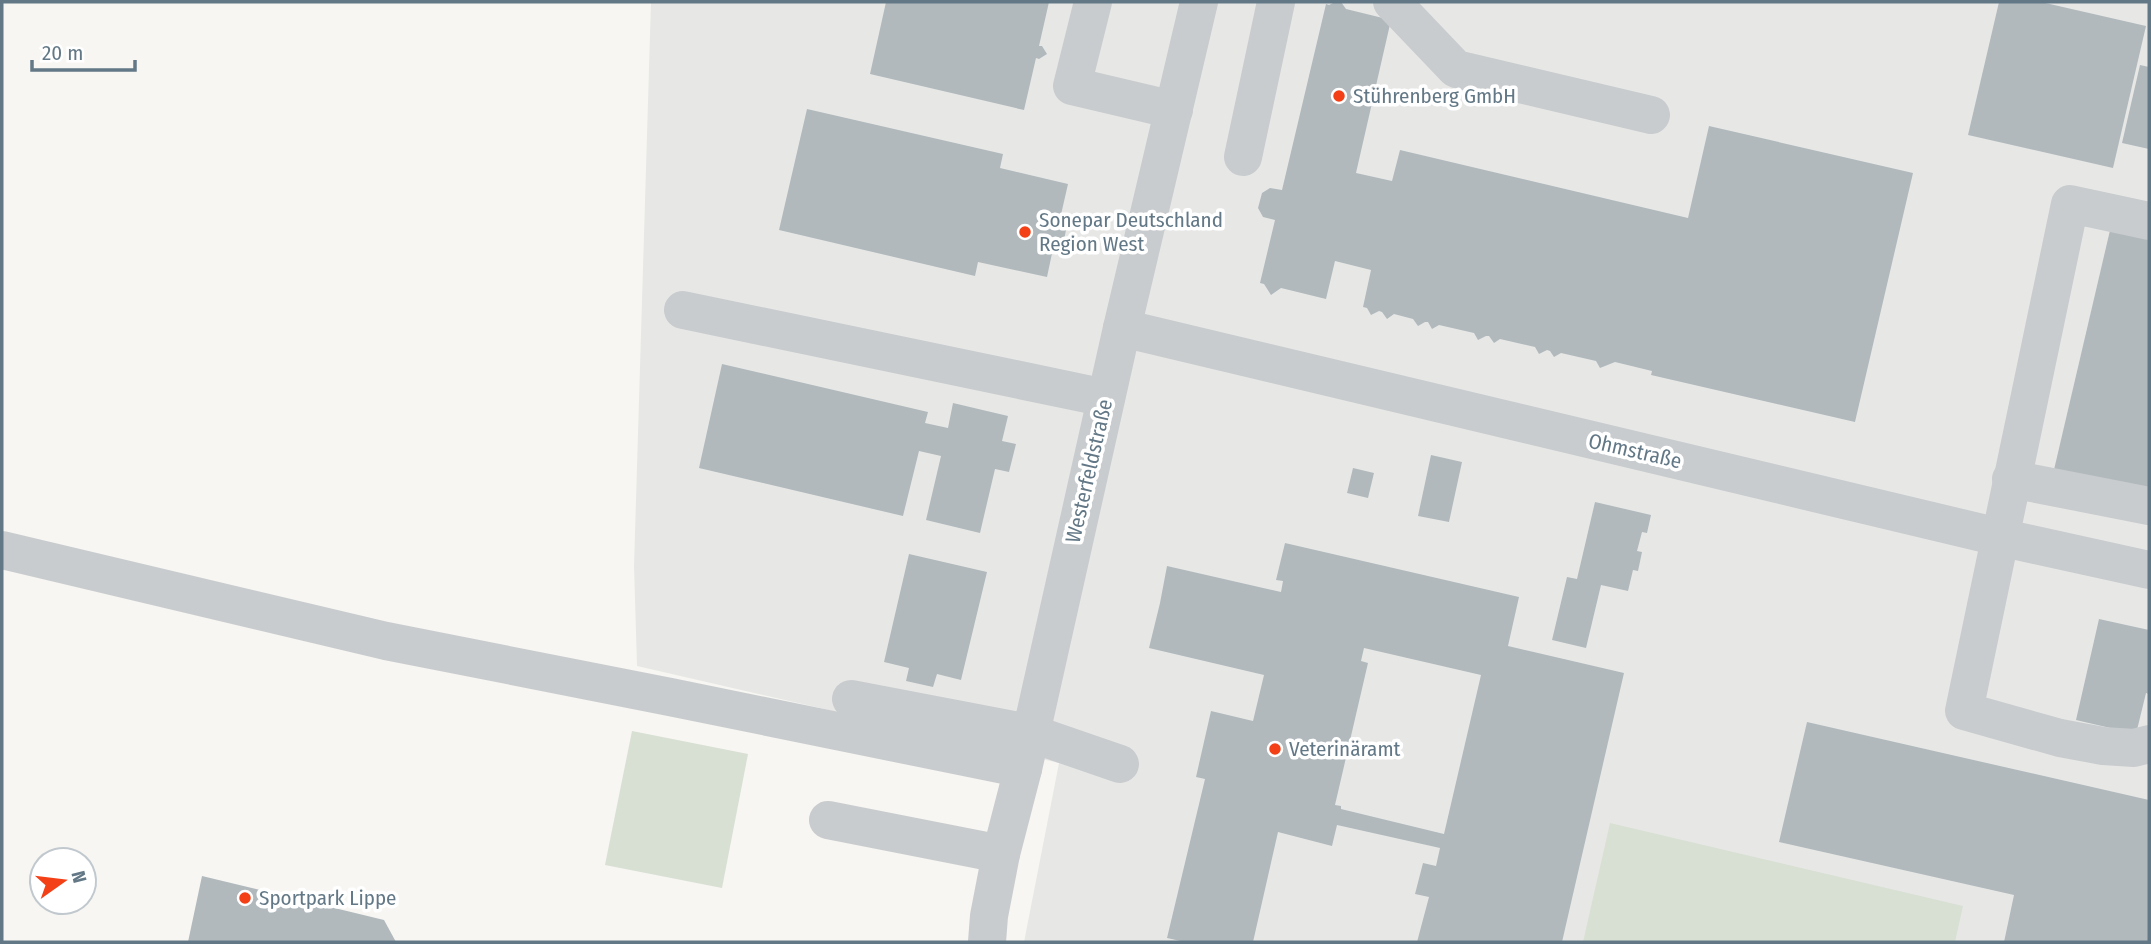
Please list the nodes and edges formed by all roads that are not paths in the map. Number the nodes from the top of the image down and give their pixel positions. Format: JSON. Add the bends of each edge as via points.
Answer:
{"nodes":[{"id":1,"x":1093,"y":2,"type":"edge"},
{"id":2,"x":1199,"y":2,"type":"edge"},
{"id":3,"x":1276,"y":2,"type":"edge"},
{"id":4,"x":1392,"y":2,"type":"edge"},
{"id":5,"x":1174,"y":110,"type":"junction"},
{"id":6,"x":1651,"y":115,"type":"dead end"},
{"id":7,"x":1243,"y":157,"type":"dead end"},
{"id":8,"x":2149,"y":221,"type":"edge"},
{"id":9,"x":683,"y":310,"type":"dead end"},
{"id":10,"x":1122,"y":328,"type":"junction"},
{"id":11,"x":1105,"y":398,"type":"junction"},
{"id":12,"x":2011,"y":479,"type":"junction"},
{"id":13,"x":2149,"y":506,"type":"edge"},
{"id":14,"x":1999,"y":537,"type":"junction"},
{"id":15,"x":2,"y":550,"type":"edge"},
{"id":16,"x":2149,"y":570,"type":"edge"},
{"id":17,"x":851,"y":698,"type":"dead end"},
{"id":18,"x":1030,"y":733,"type":"junction"},
{"id":19,"x":2149,"y":744,"type":"edge"},
{"id":20,"x":1120,"y":764,"type":"dead end"},
{"id":21,"x":1023,"y":769,"type":"junction"},
{"id":22,"x":828,"y":820,"type":"dead end"},
{"id":23,"x":1001,"y":854,"type":"junction"},
{"id":24,"x":988,"y":942,"type":"edge"}],
"edges":[{"from":1,"to":5,"type":"street","via":[[1072,86]]},
{"from":2,"to":5,"type":"street","name":"Westerfeldstraße"},
{"from":3,"to":7,"type":"street"},
{"from":4,"to":6,"type":"street","via":[[1456,69]]},
{"from":5,"to":10,"type":"street","name":"Westerfeldstraße"},
{"from":8,"to":12,"type":"street","via":[[2070,204]]},
{"from":9,"to":11,"type":"street"},
{"from":10,"to":11,"type":"street","name":"Westerfeldstraße"},
{"from":10,"to":14,"type":"street","name":"Ohmstraße"},
{"from":11,"to":18,"type":"street","name":"Westerfeldstraße"},
{"from":12,"to":13,"type":"street"},
{"from":12,"to":14,"type":"street"},
{"from":14,"to":16,"type":"street","name":"Ohmstraße"},
{"from":14,"to":19,"type":"street","via":[[1964,711],[2103,746]]},
{"from":15,"to":21,"type":"street","via":[[386,641]]},
{"from":17,"to":18,"type":"street"},
{"from":18,"to":20,"type":"street"},
{"from":18,"to":21,"type":"street","name":"Westerfeldstraße"},
{"from":21,"to":23,"type":"street","name":"Westerfeldstraße"},
{"from":22,"to":23,"type":"street"},
{"from":23,"to":24,"type":"street","name":"Westerfeldstraße"}]}
